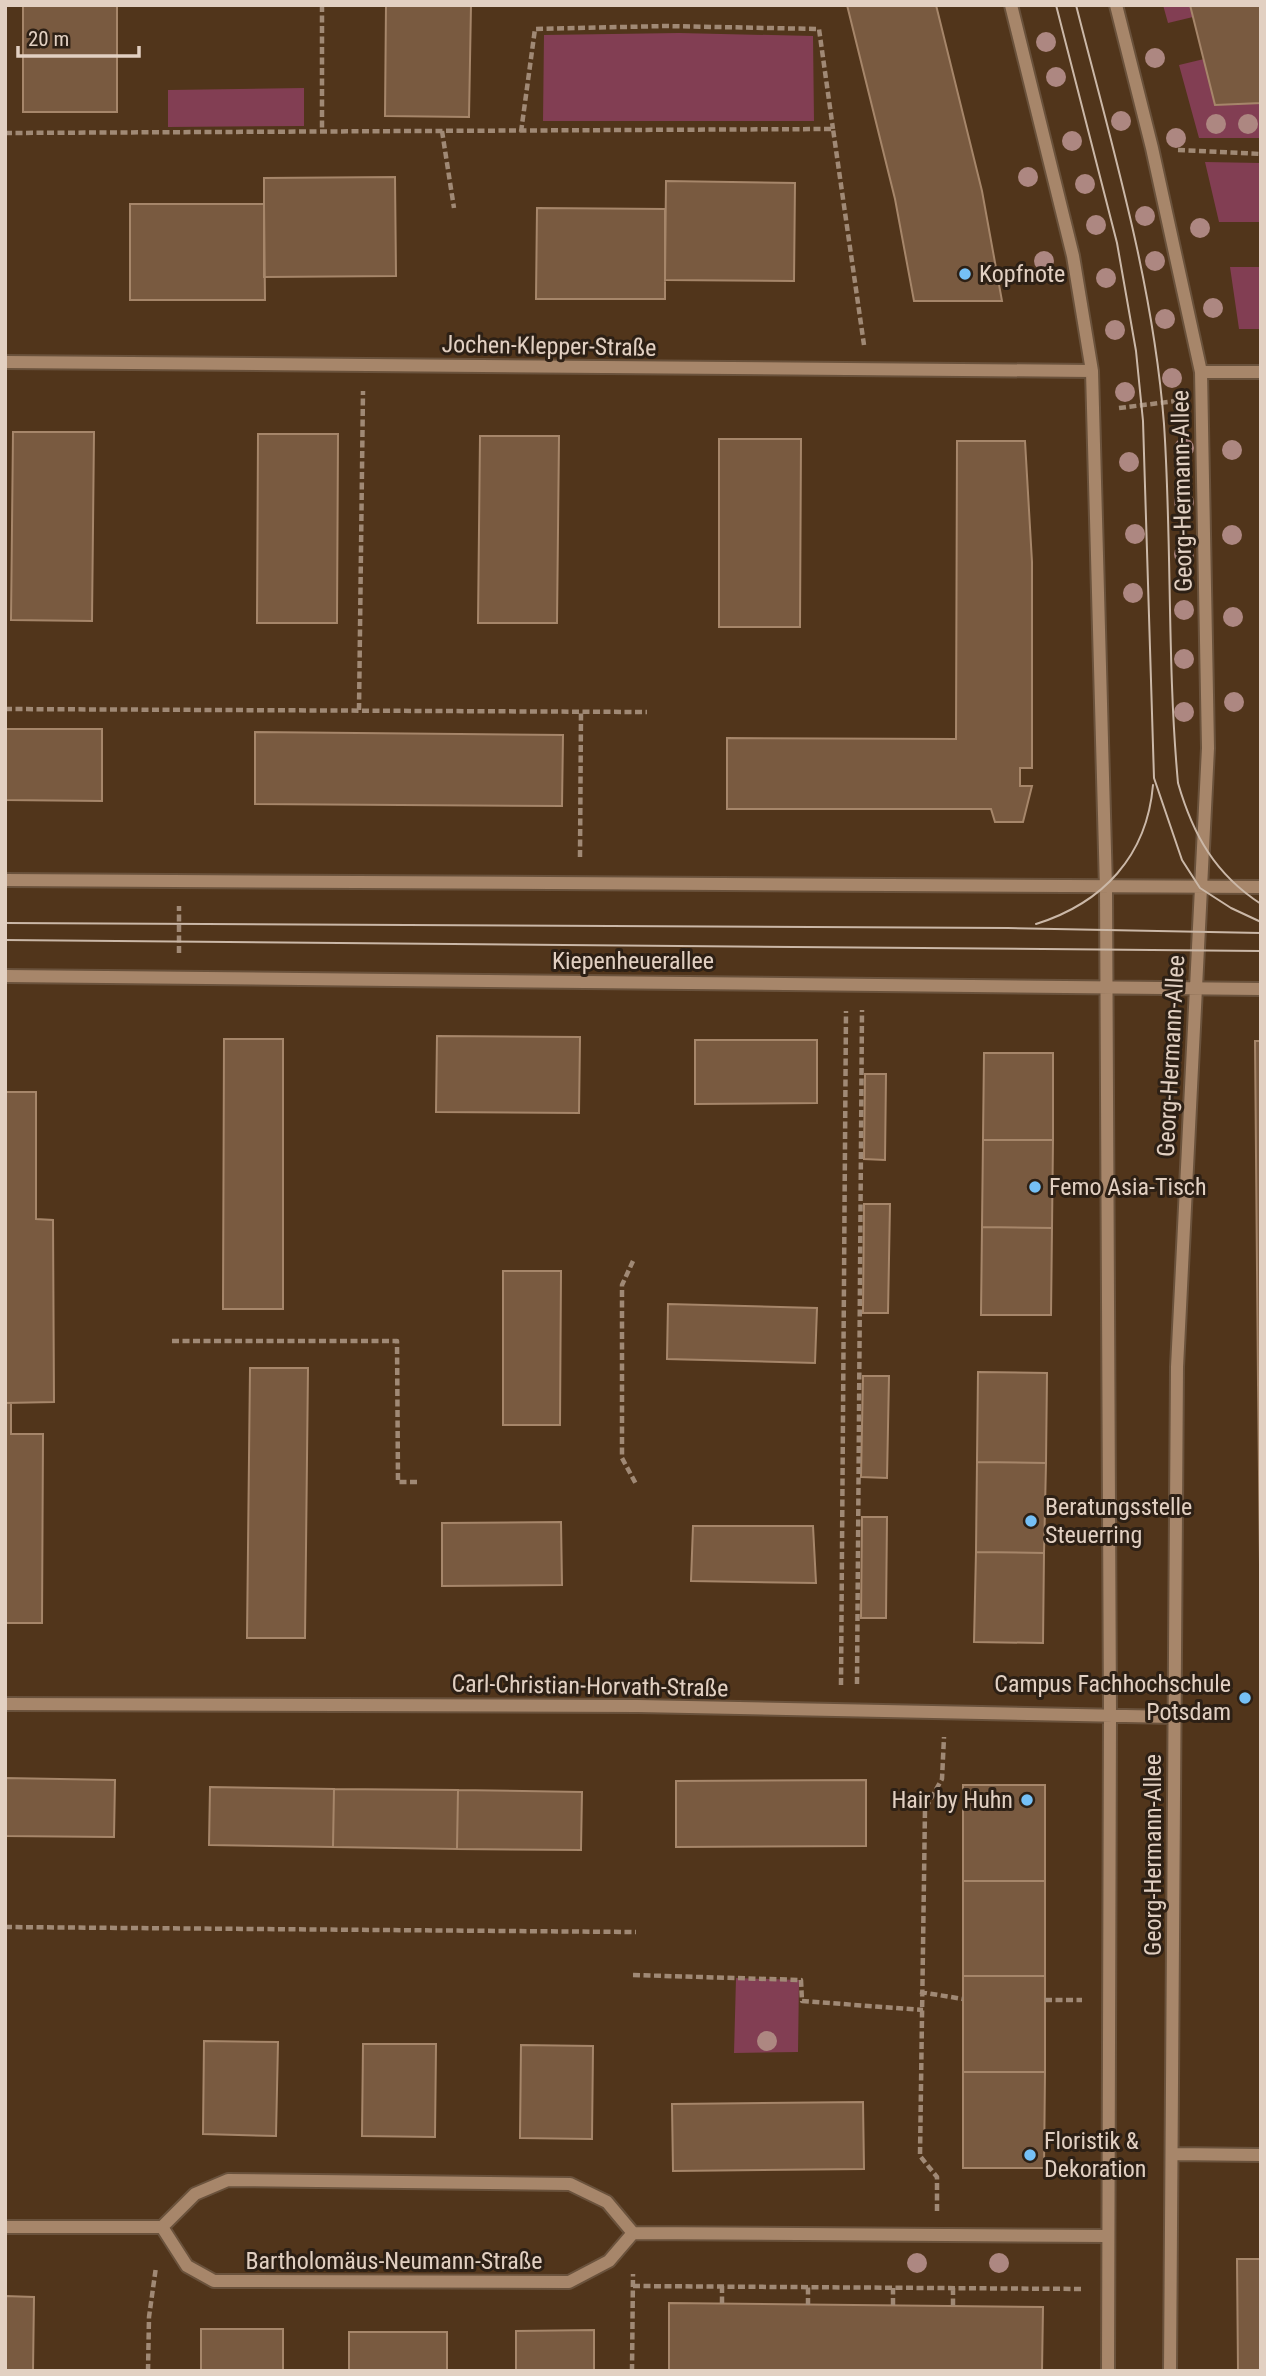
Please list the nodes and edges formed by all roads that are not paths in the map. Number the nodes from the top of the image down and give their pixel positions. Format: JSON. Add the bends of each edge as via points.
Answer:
{"nodes":[{"id":1,"x":1011,"y":5,"type":"edge"},
{"id":2,"x":1116,"y":5,"type":"edge"},
{"id":3,"x":5,"y":362,"type":"edge"},
{"id":4,"x":1092,"y":371,"type":"junction"},
{"id":5,"x":1201,"y":372,"type":"junction"},
{"id":6,"x":1261,"y":372,"type":"edge"},
{"id":7,"x":5,"y":880,"type":"edge"},
{"id":8,"x":1261,"y":887,"type":"edge"},
{"id":9,"x":1106,"y":888,"type":"junction"},
{"id":10,"x":1200,"y":888,"type":"junction"},
{"id":11,"x":5,"y":976,"type":"edge"},
{"id":12,"x":1106,"y":987,"type":"junction"},
{"id":13,"x":1195,"y":988,"type":"junction"},
{"id":14,"x":1261,"y":989,"type":"edge"},
{"id":15,"x":5,"y":1704,"type":"edge"},
{"id":16,"x":1110,"y":1715,"type":"junction"},
{"id":17,"x":1174,"y":1717,"type":"junction"},
{"id":18,"x":1173,"y":2154,"type":"junction"},
{"id":19,"x":1261,"y":2155,"type":"edge"},
{"id":20,"x":5,"y":2227,"type":"edge"},
{"id":21,"x":162,"y":2227,"type":"junction"},
{"id":22,"x":633,"y":2233,"type":"junction"},
{"id":23,"x":1108,"y":2236,"type":"junction"},
{"id":24,"x":1108,"y":2371,"type":"edge"},
{"id":25,"x":1170,"y":2371,"type":"edge"}],
"edges":[{"from":1,"to":4,"type":"street","name":"Georg-Hermann-Allee","via":[[1073,256]]},
{"from":2,"to":5,"type":"street","name":"Georg-Hermann-Allee"},
{"from":3,"to":4,"type":"street","name":"Jochen-Klepper-Straße"},
{"from":4,"to":9,"type":"street","name":"Georg-Hermann-Allee"},
{"from":5,"to":6,"type":"street"},
{"from":5,"to":10,"type":"street","name":"Georg-Hermann-Allee","via":[[1208,748]]},
{"from":7,"to":9,"type":"street"},
{"from":8,"to":10,"type":"street"},
{"from":9,"to":10,"type":"street"},
{"from":9,"to":12,"type":"street","name":"Georg-Hermann-Allee"},
{"from":10,"to":13,"type":"street","name":"Georg-Hermann-Allee"},
{"from":11,"to":12,"type":"street","name":"Kiepenheuerallee"},
{"from":12,"to":13,"type":"street","name":"Kiepenheuerallee"},
{"from":12,"to":16,"type":"street","name":"Georg-Hermann-Allee"},
{"from":13,"to":14,"type":"street","name":"Kiepenheuerallee"},
{"from":13,"to":17,"type":"street","name":"Georg-Hermann-Allee","via":[[1177,1367]]},
{"from":15,"to":16,"type":"street","name":"Carl-Christian-Horvath-Straße","via":[[638,1706]]},
{"from":16,"to":17,"type":"street","name":"Carl-Christian-Horvath-Straße"},
{"from":16,"to":23,"type":"street","name":"Georg-Hermann-Allee"},
{"from":17,"to":18,"type":"street","name":"Georg-Hermann-Allee"},
{"from":18,"to":19,"type":"street"},
{"from":18,"to":25,"type":"street","name":"Georg-Hermann-Allee"},
{"from":20,"to":21,"type":"street"},
{"from":21,"to":22,"type":"street","via":[[195,2194],[228,2180],[570,2184],[607,2202]]},
{"from":21,"to":22,"type":"street","name":"Bartholomäus-Neumann-Straße","via":[[187,2266],[214,2281],[569,2282],[609,2261]]},
{"from":22,"to":23,"type":"street"},
{"from":23,"to":24,"type":"street","name":"Georg-Hermann-Allee"}]}
